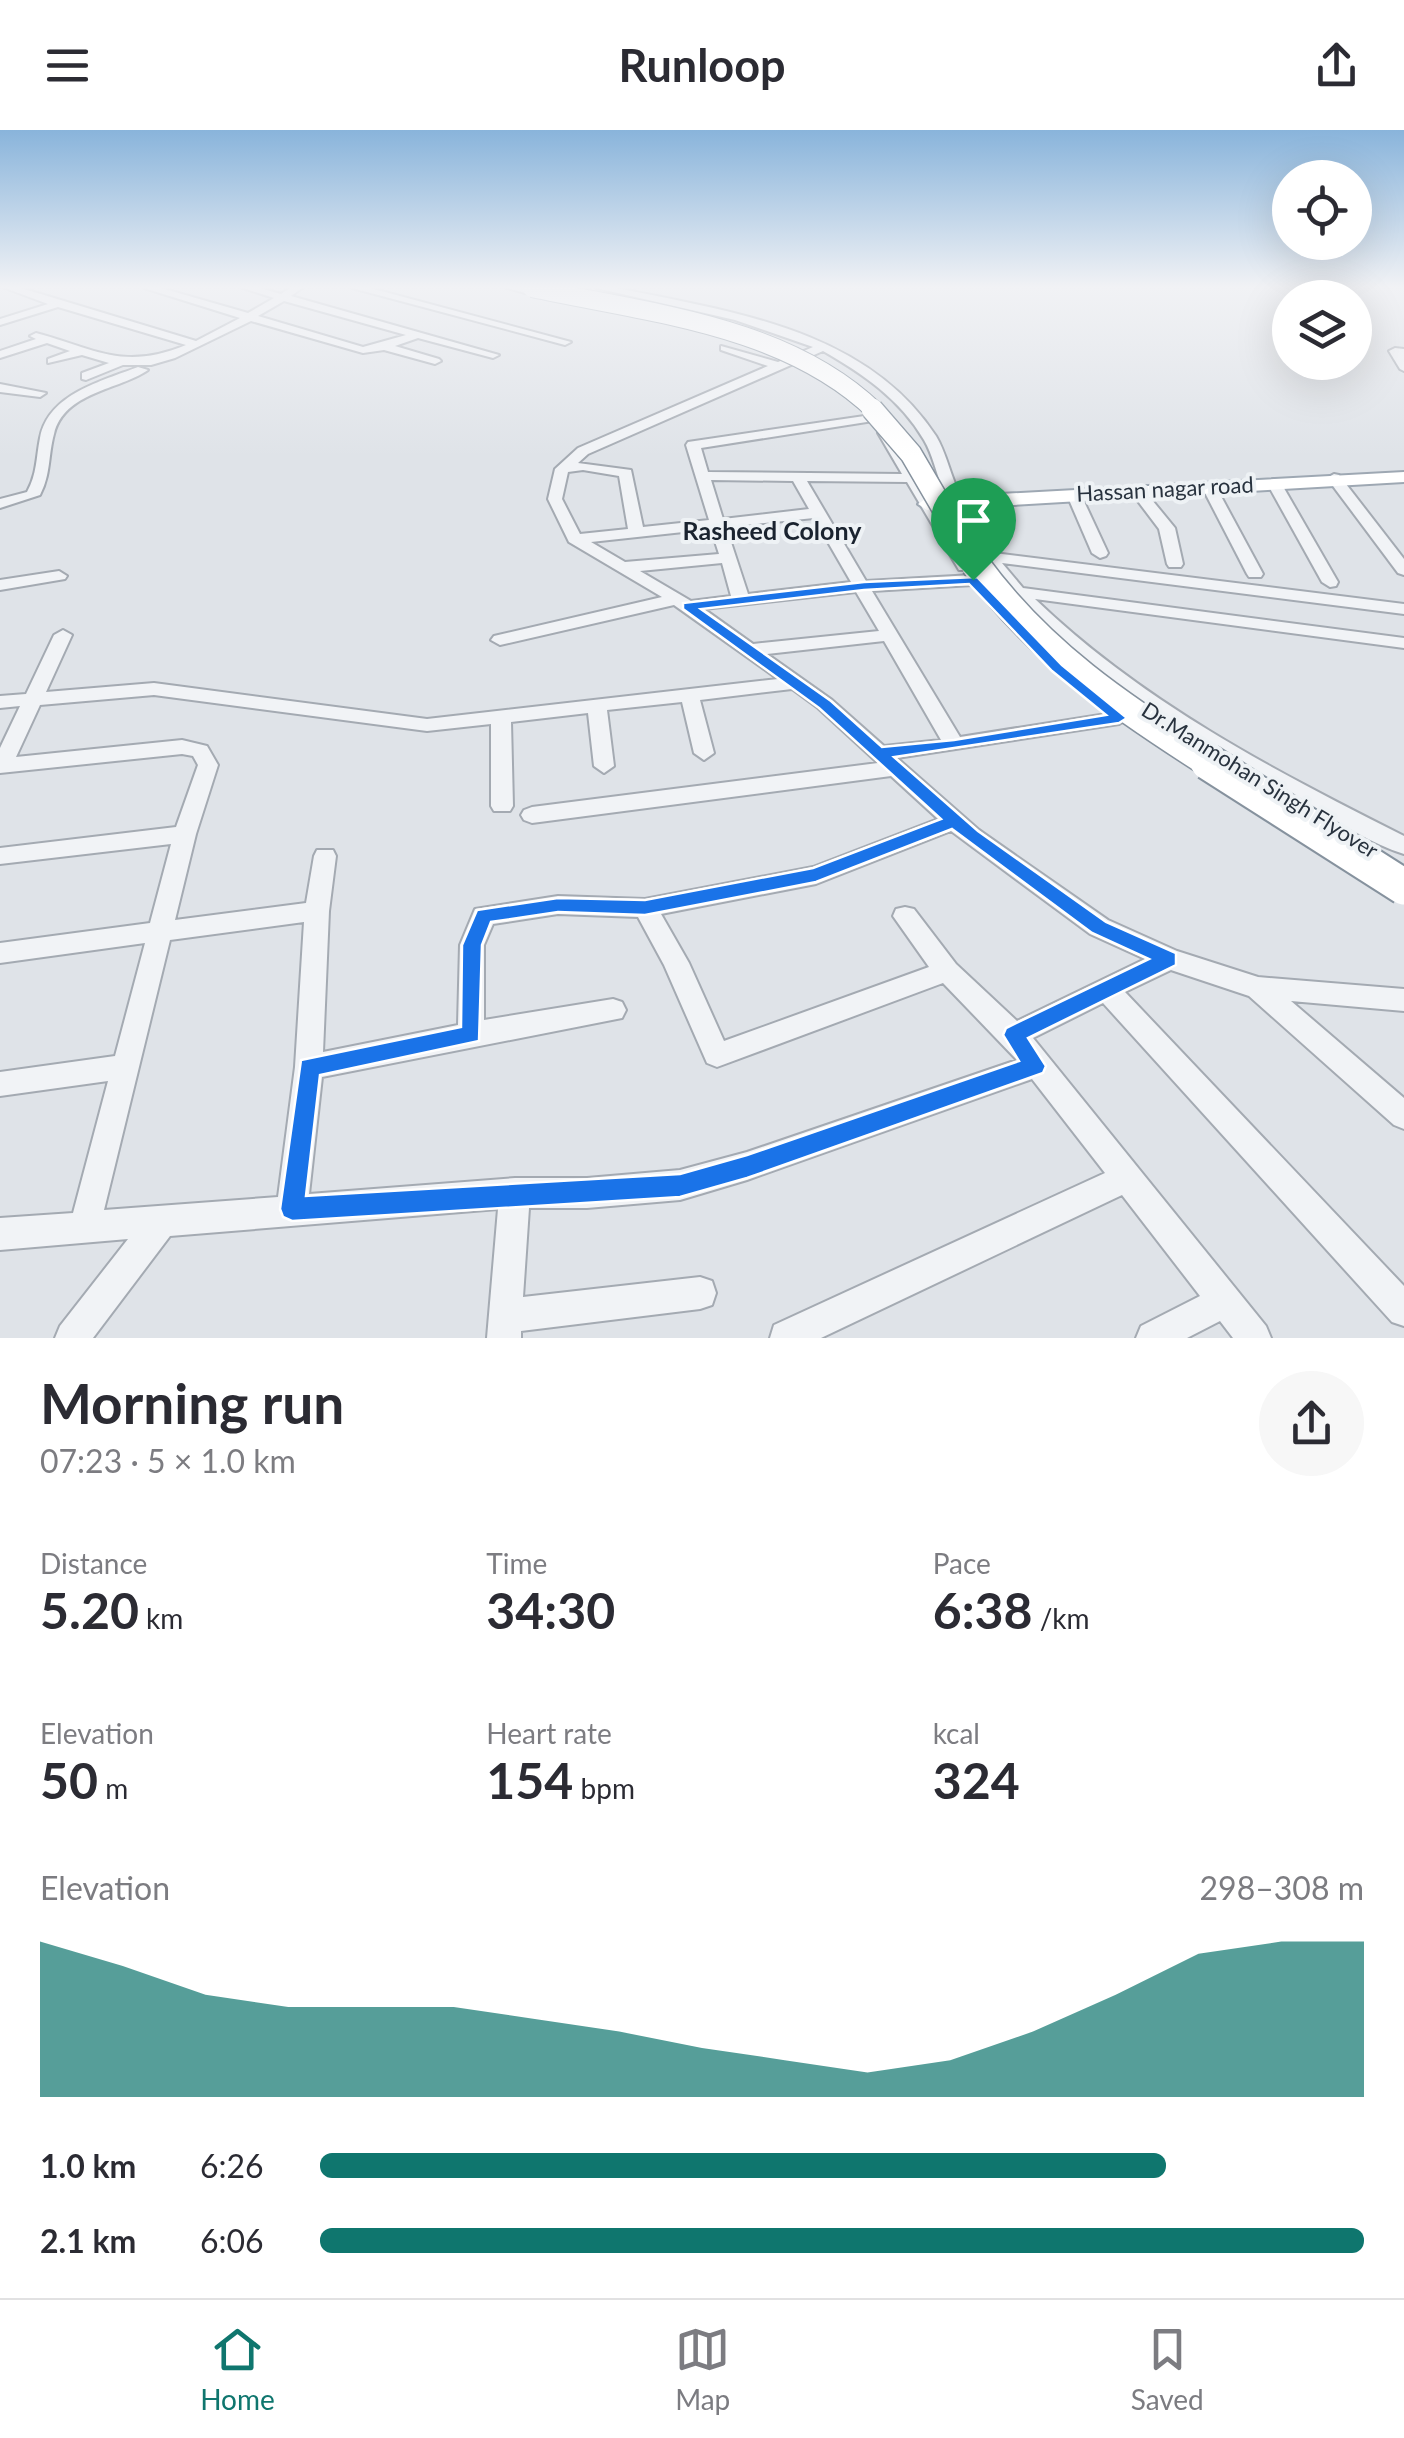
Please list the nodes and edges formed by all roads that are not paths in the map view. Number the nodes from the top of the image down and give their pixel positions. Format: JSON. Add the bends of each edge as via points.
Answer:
{"nodes":[{"id":1,"x":26,"y":344,"type":"edge"},
{"id":2,"x":65,"y":344,"type":"edge"},
{"id":3,"x":344,"y":344,"type":"edge"},
{"id":4,"x":388,"y":344,"type":"edge"},
{"id":5,"x":454,"y":344,"type":"edge"},
{"id":6,"x":740,"y":344,"type":"edge"},
{"id":7,"x":762,"y":344,"type":"edge"},
{"id":8,"x":784,"y":344,"type":"edge"},
{"id":9,"x":815,"y":344,"type":"edge"},
{"id":10,"x":197,"y":345,"type":"edge"},
{"id":11,"x":384,"y":346,"type":"junction"},
{"id":12,"x":822,"y":347,"type":"junction"},
{"id":13,"x":725,"y":348,"type":"dead end"},
{"id":14,"x":85,"y":350,"type":"junction"},
{"id":15,"x":1404,"y":352,"type":"edge"},
{"id":16,"x":0,"y":355,"type":"edge"},
{"id":17,"x":493,"y":355,"type":"dead end"},
{"id":18,"x":52,"y":361,"type":"dead end"},
{"id":19,"x":435,"y":361,"type":"dead end"},
{"id":20,"x":124,"y":362,"type":"junction"},
{"id":21,"x":787,"y":362,"type":"junction"},
{"id":22,"x":1404,"y":367,"type":"edge"},
{"id":23,"x":142,"y":370,"type":"dead end"},
{"id":24,"x":86,"y":376,"type":"dead end"},
{"id":25,"x":0,"y":388,"type":"edge"},
{"id":26,"x":40,"y":393,"type":"dead end"},
{"id":27,"x":873,"y":418,"type":"junction"},
{"id":28,"x":562,"y":470,"type":"junction"},
{"id":29,"x":702,"y":476,"type":"junction"},
{"id":30,"x":798,"y":478,"type":"junction"},
{"id":31,"x":910,"y":478,"type":"junction"},
{"id":32,"x":1334,"y":478,"type":"junction"},
{"id":33,"x":1402,"y":478,"type":"edge"},
{"id":34,"x":1274,"y":483,"type":"junction"},
{"id":35,"x":1209,"y":487,"type":"junction"},
{"id":36,"x":1138,"y":492,"type":"junction"},
{"id":37,"x":1074,"y":494,"type":"junction"},
{"id":38,"x":955,"y":502,"type":"junction"},
{"id":39,"x":0,"y":504,"type":"edge"},
{"id":40,"x":927,"y":504,"type":"junction"},
{"id":41,"x":818,"y":513,"type":"junction"},
{"id":42,"x":717,"y":522,"type":"junction"},
{"id":43,"x":636,"y":531,"type":"junction"},
{"id":44,"x":575,"y":538,"type":"junction"},
{"id":45,"x":1100,"y":553,"type":"dead end"},
{"id":46,"x":725,"y":558,"type":"junction"},
{"id":47,"x":991,"y":558,"type":"junction"},
{"id":48,"x":1175,"y":564,"type":"dead end"},
{"id":49,"x":625,"y":567,"type":"junction"},
{"id":50,"x":1404,"y":570,"type":"edge"},
{"id":51,"x":1255,"y":574,"type":"dead end"},
{"id":52,"x":59,"y":576,"type":"dead end"},
{"id":53,"x":973,"y":580,"type":"junction"},
{"id":54,"x":0,"y":585,"type":"edge"},
{"id":55,"x":864,"y":586,"type":"junction"},
{"id":56,"x":1326,"y":590,"type":"junction"},
{"id":57,"x":1018,"y":592,"type":"junction"},
{"id":58,"x":741,"y":600,"type":"junction"},
{"id":59,"x":682,"y":603,"type":"junction"},
{"id":60,"x":1404,"y":609,"type":"edge"},
{"id":61,"x":1336,"y":634,"type":"junction"},
{"id":62,"x":64,"y":635,"type":"dead end"},
{"id":63,"x":892,"y":635,"type":"junction"},
{"id":64,"x":500,"y":640,"type":"dead end"},
{"id":65,"x":1404,"y":643,"type":"edge"},
{"id":66,"x":750,"y":650,"type":"junction"},
{"id":67,"x":794,"y":683,"type":"junction"},
{"id":68,"x":689,"y":694,"type":"junction"},
{"id":69,"x":34,"y":699,"type":"junction"},
{"id":70,"x":0,"y":702,"type":"edge"},
{"id":71,"x":597,"y":704,"type":"junction"},
{"id":72,"x":502,"y":715,"type":"junction"},
{"id":73,"x":1119,"y":718,"type":"junction"},
{"id":74,"x":954,"y":745,"type":"junction"},
{"id":75,"x":704,"y":753,"type":"dead end"},
{"id":76,"x":887,"y":760,"type":"junction"},
{"id":77,"x":1,"y":766,"type":"edge"},
{"id":78,"x":604,"y":766,"type":"dead end"},
{"id":79,"x":502,"y":806,"type":"dead end"},
{"id":80,"x":532,"y":815,"type":"dead end"},
{"id":81,"x":954,"y":821,"type":"junction"},
{"id":82,"x":185,"y":834,"type":"junction"},
{"id":83,"x":1404,"y":846,"type":"edge"},
{"id":84,"x":0,"y":856,"type":"edge"},
{"id":85,"x":325,"y":856,"type":"dead end"},
{"id":86,"x":1404,"y":870,"type":"edge"},
{"id":87,"x":1404,"y":887,"type":"edge"},
{"id":88,"x":1404,"y":904,"type":"edge"},
{"id":89,"x":645,"y":908,"type":"junction"},
{"id":90,"x":317,"y":911,"type":"junction"},
{"id":91,"x":904,"y":916,"type":"dead end"},
{"id":92,"x":160,"y":930,"type":"junction"},
{"id":93,"x":0,"y":954,"type":"edge"},
{"id":94,"x":1168,"y":959,"type":"junction"},
{"id":95,"x":947,"y":971,"type":"junction"},
{"id":96,"x":1258,"y":988,"type":"junction"},
{"id":97,"x":1107,"y":990,"type":"junction"},
{"id":98,"x":1404,"y":1000,"type":"edge"},
{"id":99,"x":614,"y":1010,"type":"dead end"},
{"id":100,"x":471,"y":1034,"type":"junction"},
{"id":101,"x":1014,"y":1035,"type":"junction"},
{"id":102,"x":127,"y":1066,"type":"junction"},
{"id":103,"x":1035,"y":1066,"type":"junction"},
{"id":104,"x":309,"y":1067,"type":"junction"},
{"id":105,"x":0,"y":1084,"type":"edge"},
{"id":106,"x":1404,"y":1116,"type":"edge"},
{"id":107,"x":1126,"y":1178,"type":"junction"},
{"id":108,"x":515,"y":1193,"type":"junction"},
{"id":109,"x":292,"y":1209,"type":"junction"},
{"id":110,"x":162,"y":1221,"type":"junction"},
{"id":111,"x":85,"y":1226,"type":"junction"},
{"id":112,"x":0,"y":1234,"type":"edge"},
{"id":113,"x":700,"y":1293,"type":"dead end"},
{"id":114,"x":1224,"y":1302,"type":"junction"},
{"id":115,"x":1404,"y":1310,"type":"edge"},
{"id":116,"x":505,"y":1327,"type":"edge"},
{"id":117,"x":786,"y":1336,"type":"edge"},
{"id":118,"x":72,"y":1338,"type":"edge"},
{"id":119,"x":1153,"y":1338,"type":"edge"},
{"id":120,"x":1254,"y":1338,"type":"edge"}],
"edges":[{"from":1,"to":16,"type":"street"},
{"from":2,"to":14,"type":"street"},
{"from":3,"to":11,"type":"street"},
{"from":4,"to":11,"type":"street"},
{"from":5,"to":17,"type":"street"},
{"from":6,"to":21,"type":"street"},
{"from":7,"to":87,"type":"highway","name":"Dr.Manmohan Singh Flyover","bridge":true,"via":[[820,368],[893,429],[1002,602],[1108,700]]},
{"from":8,"to":86,"type":"highway","name":"Dr.Manmohan Singh Flyover","bridge":true,"via":[[850,378],[900,417],[981,558],[1015,601],[1100,678]]},
{"from":9,"to":12,"type":"street"},
{"from":10,"to":20,"type":"street","via":[[154,361]]},
{"from":11,"to":19,"type":"street"},
{"from":12,"to":21,"type":"street"},
{"from":12,"to":38,"type":"street","via":[[879,376],[908,404],[932,441]]},
{"from":13,"to":21,"type":"street"},
{"from":14,"to":18,"type":"street"},
{"from":14,"to":20,"type":"street"},
{"from":15,"to":22,"type":"street","via":[[1395,351]]},
{"from":20,"to":24,"type":"street"},
{"from":21,"to":27,"type":"street","via":[[831,381]]},
{"from":21,"to":28,"type":"street","via":[[583,451]]},
{"from":23,"to":39,"type":"street","via":[[56,412],[47,432],[46,473],[33,496]]},
{"from":25,"to":26,"type":"street"},
{"from":27,"to":29,"type":"street","via":[[693,445]]},
{"from":27,"to":31,"type":"street"},
{"from":28,"to":43,"type":"street","via":[[626,473]]},
{"from":28,"to":44,"type":"street","via":[[555,500]]},
{"from":29,"to":30,"type":"street"},
{"from":29,"to":42,"type":"street"},
{"from":30,"to":31,"type":"street"},
{"from":30,"to":41,"type":"street"},
{"from":31,"to":40,"type":"street"},
{"from":32,"to":33,"type":"main road","name":"Hassan nagar road"},
{"from":32,"to":34,"type":"main road","name":"Hassan nagar road"},
{"from":32,"to":50,"type":"street"},
{"from":34,"to":35,"type":"main road","name":"Hassan nagar road"},
{"from":34,"to":56,"type":"street"},
{"from":35,"to":36,"type":"main road","name":"Hassan nagar road"},
{"from":35,"to":51,"type":"street"},
{"from":36,"to":37,"type":"main road","name":"Hassan nagar road"},
{"from":36,"to":48,"type":"street","via":[[1167,528]]},
{"from":37,"to":38,"type":"main road","name":"Hassan nagar road"},
{"from":37,"to":45,"type":"street"},
{"from":38,"to":40,"type":"main road","name":"Hassan nagar road"},
{"from":38,"to":47,"type":"street"},
{"from":40,"to":53,"type":"street"},
{"from":41,"to":42,"type":"street"},
{"from":41,"to":55,"type":"street"},
{"from":42,"to":43,"type":"street"},
{"from":42,"to":46,"type":"street"},
{"from":43,"to":44,"type":"street"},
{"from":44,"to":49,"type":"street"},
{"from":46,"to":49,"type":"street"},
{"from":46,"to":58,"type":"street"},
{"from":47,"to":56,"type":"street"},
{"from":47,"to":57,"type":"street"},
{"from":49,"to":59,"type":"street"},
{"from":52,"to":54,"type":"street"},
{"from":53,"to":55,"type":"street"},
{"from":53,"to":73,"type":"street","via":[[1057,668]]},
{"from":55,"to":58,"type":"street"},
{"from":55,"to":63,"type":"street"},
{"from":56,"to":60,"type":"street"},
{"from":56,"to":61,"type":"street"},
{"from":57,"to":61,"type":"street"},
{"from":57,"to":83,"type":"street","via":[[1133,689],[1297,791]]},
{"from":58,"to":59,"type":"street"},
{"from":59,"to":64,"type":"street"},
{"from":59,"to":66,"type":"street"},
{"from":61,"to":65,"type":"street"},
{"from":62,"to":69,"type":"street"},
{"from":63,"to":66,"type":"street"},
{"from":63,"to":74,"type":"street"},
{"from":66,"to":67,"type":"street"},
{"from":67,"to":68,"type":"street"},
{"from":67,"to":76,"type":"street"},
{"from":68,"to":71,"type":"street"},
{"from":68,"to":75,"type":"street"},
{"from":69,"to":70,"type":"street"},
{"from":69,"to":72,"type":"street","via":[[154,689],[427,725]]},
{"from":69,"to":77,"type":"street"},
{"from":71,"to":72,"type":"street"},
{"from":71,"to":78,"type":"street"},
{"from":72,"to":79,"type":"street"},
{"from":73,"to":74,"type":"street"},
{"from":73,"to":88,"type":"street"},
{"from":74,"to":76,"type":"street"},
{"from":76,"to":80,"type":"street"},
{"from":76,"to":81,"type":"street"},
{"from":77,"to":82,"type":"street","via":[[182,747],[200,751],[208,766]]},
{"from":81,"to":89,"type":"street","via":[[816,874]]},
{"from":81,"to":94,"type":"street","via":[[1099,927]]},
{"from":82,"to":84,"type":"street"},
{"from":82,"to":92,"type":"street"},
{"from":85,"to":90,"type":"street"},
{"from":89,"to":95,"type":"street","via":[[717,1055]]},
{"from":89,"to":100,"type":"street","via":[[558,905],[484,916],[472,945]]},
{"from":90,"to":92,"type":"street"},
{"from":90,"to":104,"type":"street"},
{"from":91,"to":95,"type":"street"},
{"from":92,"to":93,"type":"street"},
{"from":92,"to":102,"type":"street"},
{"from":94,"to":96,"type":"street"},
{"from":94,"to":97,"type":"street"},
{"from":95,"to":101,"type":"street"},
{"from":96,"to":98,"type":"street"},
{"from":96,"to":106,"type":"street"},
{"from":97,"to":101,"type":"street"},
{"from":97,"to":115,"type":"street"},
{"from":99,"to":100,"type":"street"},
{"from":100,"to":104,"type":"street"},
{"from":101,"to":103,"type":"street"},
{"from":102,"to":105,"type":"street"},
{"from":102,"to":111,"type":"street"},
{"from":103,"to":107,"type":"street"},
{"from":103,"to":108,"type":"street","via":[[680,1186]]},
{"from":104,"to":109,"type":"street"},
{"from":107,"to":114,"type":"street"},
{"from":107,"to":117,"type":"street"},
{"from":108,"to":109,"type":"street"},
{"from":108,"to":116,"type":"street"},
{"from":109,"to":110,"type":"street"},
{"from":110,"to":111,"type":"street"},
{"from":110,"to":118,"type":"street"},
{"from":111,"to":112,"type":"street"},
{"from":113,"to":116,"type":"street"},
{"from":114,"to":119,"type":"street"},
{"from":114,"to":120,"type":"street"}]}
